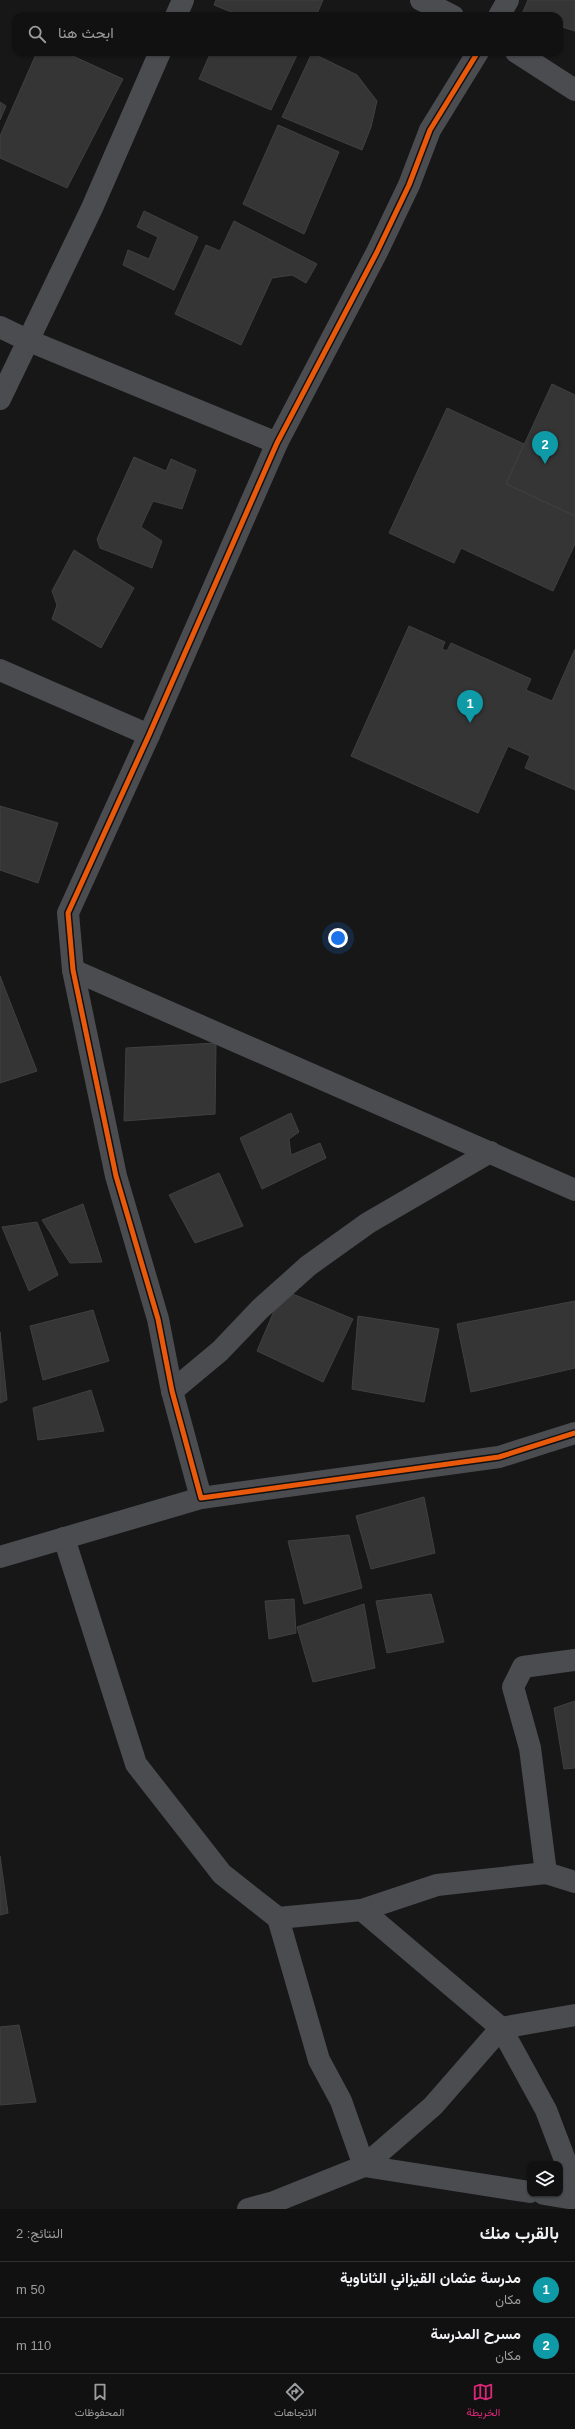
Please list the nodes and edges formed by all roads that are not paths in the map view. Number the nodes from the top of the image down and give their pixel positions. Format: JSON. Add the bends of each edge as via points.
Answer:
{"nodes":[{"id":1,"x":183,"y":0,"type":"edge"},
{"id":2,"x":421,"y":0,"type":"edge"},
{"id":3,"x":508,"y":0,"type":"edge"},
{"id":4,"x":178,"y":12,"type":"edge"},
{"id":5,"x":445,"y":12,"type":"edge"},
{"id":6,"x":501,"y":12,"type":"edge"},
{"id":7,"x":158,"y":56,"type":"edge"},
{"id":8,"x":476,"y":56,"type":"edge"},
{"id":9,"x":522,"y":56,"type":"edge"},
{"id":10,"x":575,"y":90,"type":"edge"},
{"id":11,"x":0,"y":327,"type":"edge"},
{"id":12,"x":26,"y":340,"type":"junction"},
{"id":13,"x":0,"y":399,"type":"edge"},
{"id":14,"x":277,"y":443,"type":"junction"},
{"id":15,"x":0,"y":670,"type":"edge"},
{"id":16,"x":149,"y":735,"type":"junction"},
{"id":17,"x":72,"y":970,"type":"junction"},
{"id":18,"x":490,"y":1152,"type":"junction"},
{"id":19,"x":575,"y":1190,"type":"edge"},
{"id":20,"x":172,"y":1391,"type":"junction"},
{"id":21,"x":575,"y":1433,"type":"edge"},
{"id":22,"x":201,"y":1498,"type":"junction"},
{"id":23,"x":64,"y":1538,"type":"junction"},
{"id":24,"x":0,"y":1556,"type":"edge"},
{"id":25,"x":575,"y":1660,"type":"edge"},
{"id":26,"x":546,"y":1873,"type":"junction"},
{"id":27,"x":575,"y":1882,"type":"edge"},
{"id":28,"x":362,"y":1910,"type":"junction"},
{"id":29,"x":278,"y":1918,"type":"junction"},
{"id":30,"x":575,"y":2015,"type":"edge"},
{"id":31,"x":501,"y":2028,"type":"junction"},
{"id":32,"x":364,"y":2166,"type":"junction"},
{"id":33,"x":575,"y":2186,"type":"edge"},
{"id":34,"x":527,"y":2192,"type":"edge"},
{"id":35,"x":563,"y":2197,"type":"edge"},
{"id":36,"x":575,"y":2199,"type":"edge"},
{"id":37,"x":248,"y":2209,"type":"edge"}],
"edges":[{"from":1,"to":4,"type":"street"},
{"from":2,"to":5,"type":"street"},
{"from":3,"to":6,"type":"street"},
{"from":7,"to":12,"type":"street","via":[[92,208]]},
{"from":8,"to":14,"type":"street","via":[[430,130],[409,185],[377,252]]},
{"from":9,"to":10,"type":"street"},
{"from":11,"to":12,"type":"street"},
{"from":12,"to":13,"type":"street"},
{"from":12,"to":14,"type":"street"},
{"from":14,"to":16,"type":"street"},
{"from":15,"to":16,"type":"street"},
{"from":16,"to":17,"type":"street","via":[[68,913]]},
{"from":17,"to":18,"type":"street"},
{"from":17,"to":20,"type":"street","via":[[116,1176],[158,1319]]},
{"from":18,"to":19,"type":"street"},
{"from":18,"to":20,"type":"street","via":[[368,1223],[308,1266],[260,1309],[220,1351]]},
{"from":20,"to":22,"type":"street"},
{"from":21,"to":22,"type":"street","via":[[499,1457]]},
{"from":22,"to":23,"type":"street"},
{"from":23,"to":24,"type":"street"},
{"from":23,"to":29,"type":"street","via":[[136,1764],[222,1874]]},
{"from":25,"to":26,"type":"street","via":[[523,1667],[513,1687],[530,1748]]},
{"from":26,"to":27,"type":"street"},
{"from":26,"to":28,"type":"street","via":[[436,1885]]},
{"from":28,"to":29,"type":"street"},
{"from":28,"to":31,"type":"street"},
{"from":29,"to":32,"type":"street","via":[[319,2060],[341,2101]]},
{"from":30,"to":31,"type":"street"},
{"from":31,"to":32,"type":"street","via":[[433,2106]]},
{"from":31,"to":33,"type":"street","via":[[546,2110]]},
{"from":32,"to":34,"type":"street"},
{"from":32,"to":37,"type":"street","via":[[274,2202]]},
{"from":35,"to":36,"type":"street"}]}
